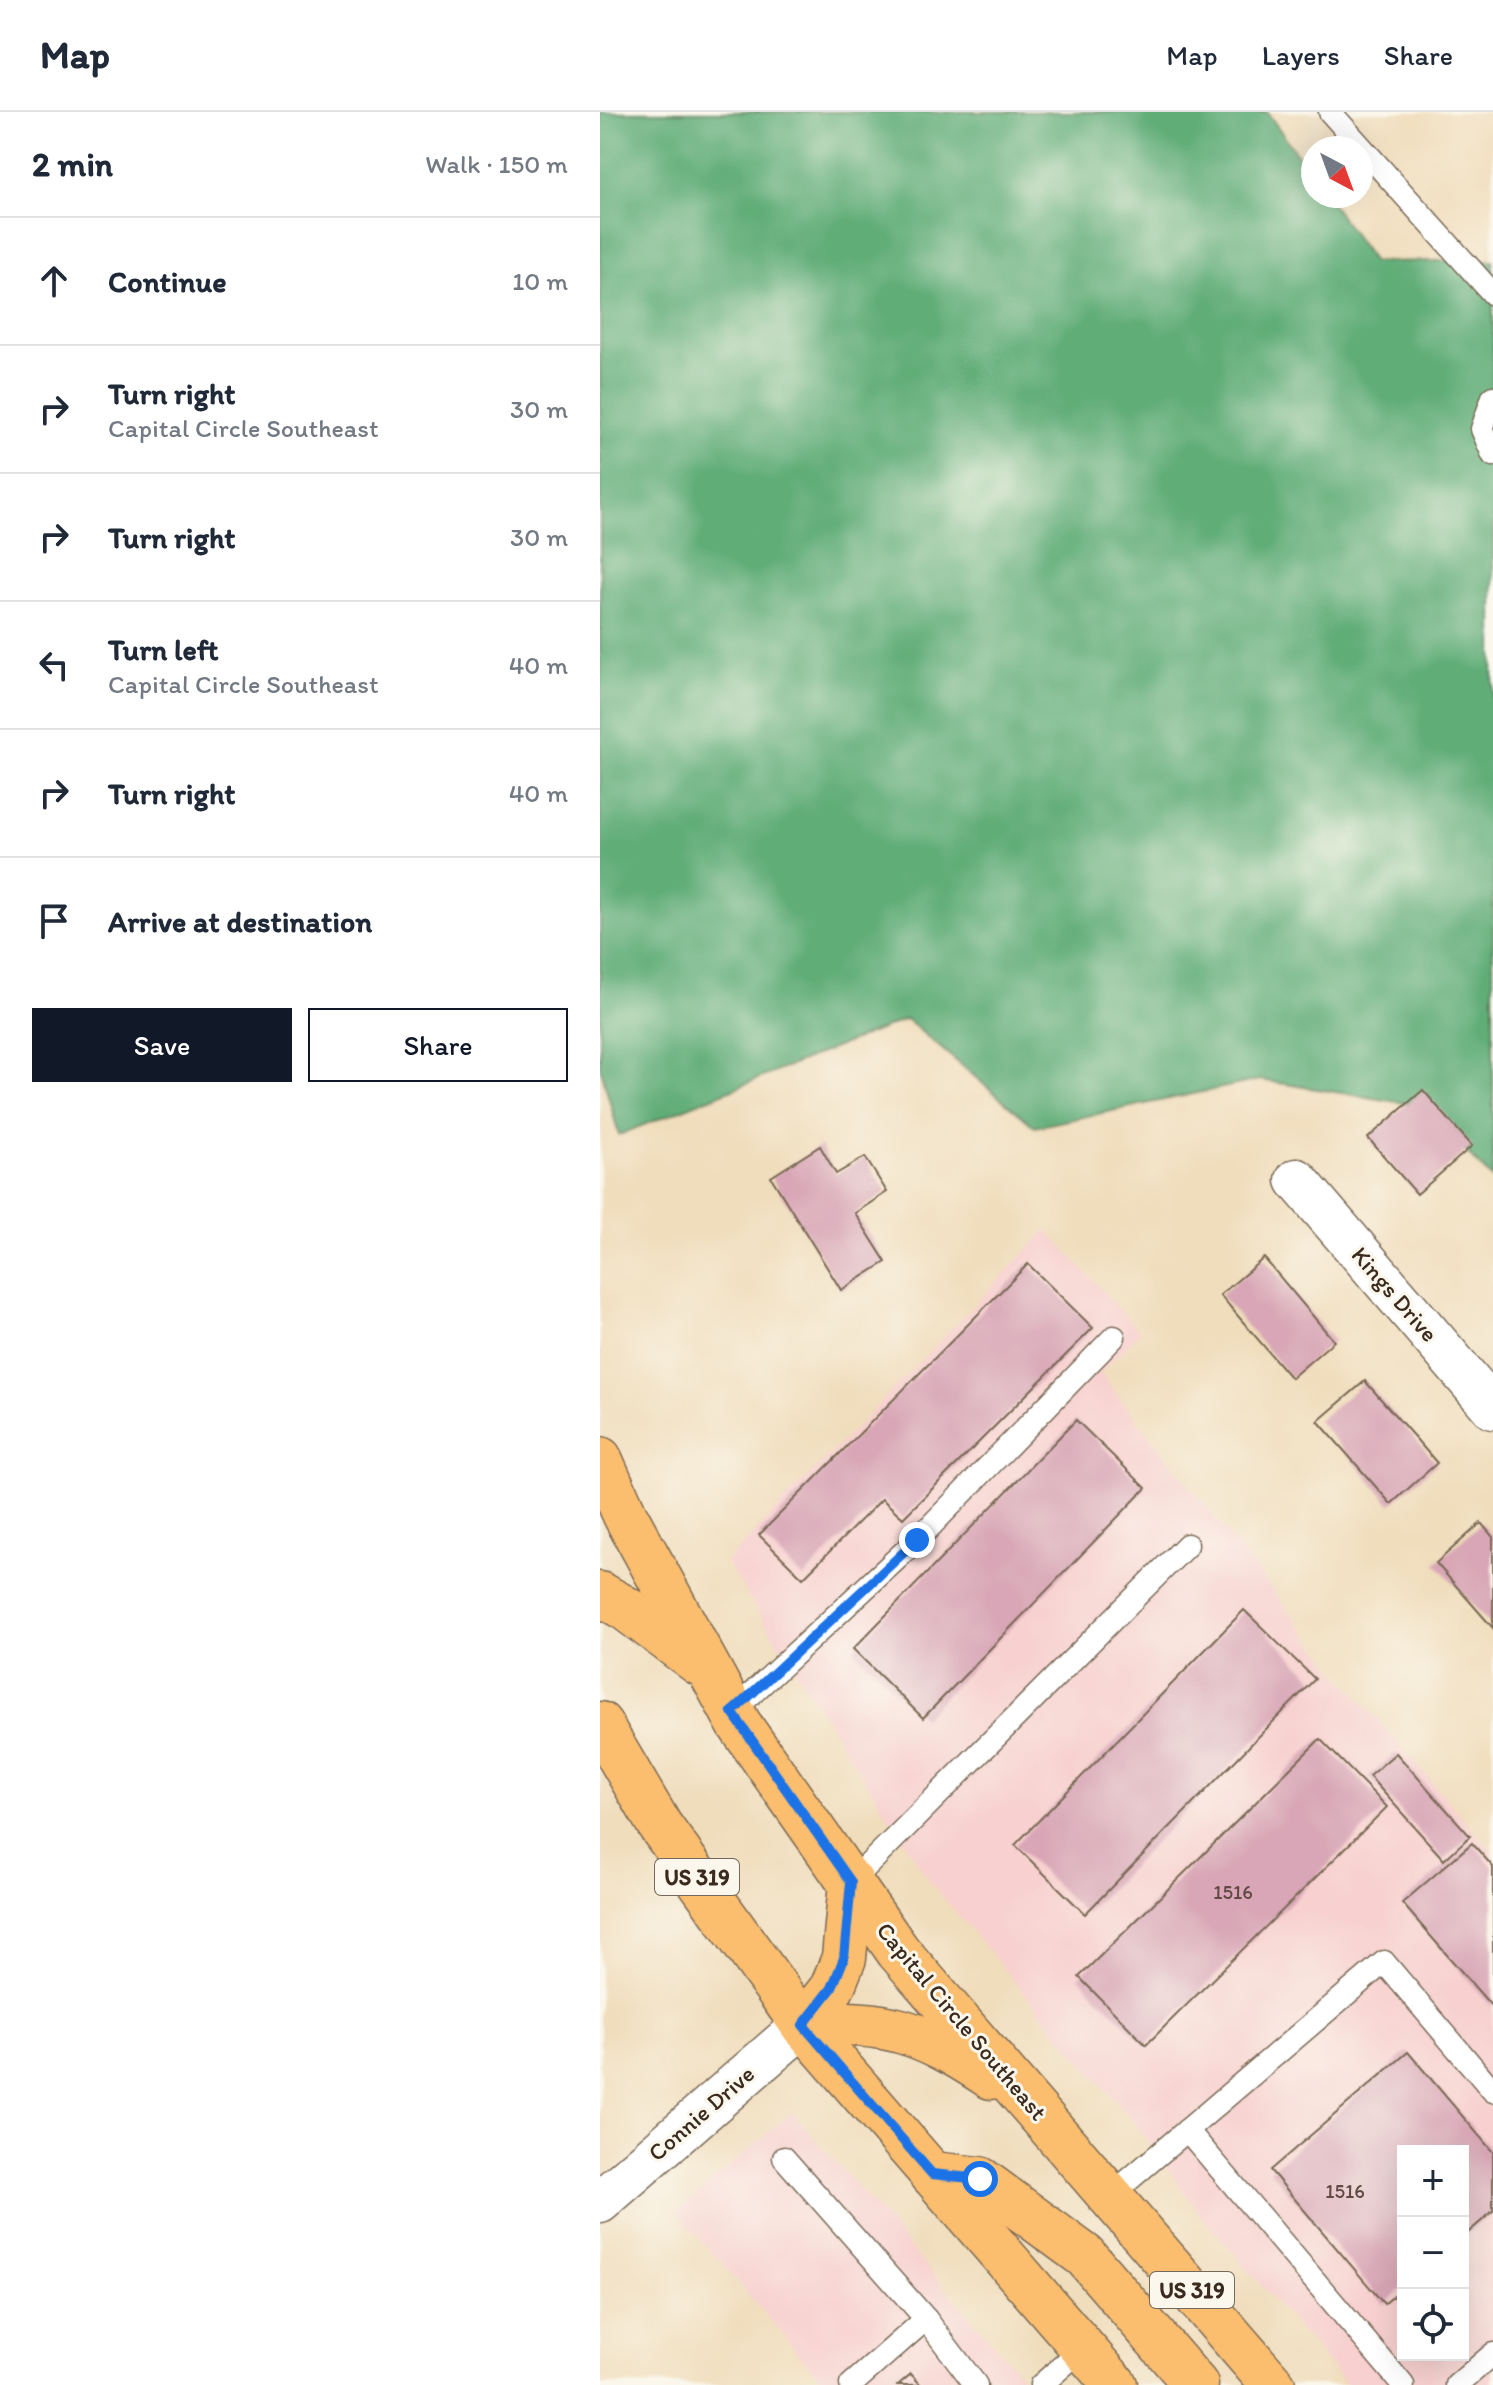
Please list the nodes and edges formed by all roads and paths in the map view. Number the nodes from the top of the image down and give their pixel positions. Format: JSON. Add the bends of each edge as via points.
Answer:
{"nodes":[{"id":1,"x":1330,"y":112,"type":"edge"},
{"id":2,"x":1493,"y":294,"type":"edge"},
{"id":3,"x":1493,"y":397,"type":"edge"},
{"id":4,"x":1493,"y":455,"type":"edge"},
{"id":5,"x":1297,"y":1180,"type":"dead end"},
{"id":6,"x":1114,"y":1337,"type":"dead end"},
{"id":7,"x":1493,"y":1408,"type":"edge"},
{"id":8,"x":600,"y":1459,"type":"edge"},
{"id":9,"x":1187,"y":1545,"type":"dead end"},
{"id":10,"x":600,"y":1594,"type":"edge"},
{"id":11,"x":711,"y":1672,"type":"junction"},
{"id":12,"x":732,"y":1712,"type":"junction"},
{"id":13,"x":600,"y":1724,"type":"edge"},
{"id":14,"x":851,"y":1882,"type":"junction"},
{"id":15,"x":803,"y":2025,"type":"junction"},
{"id":16,"x":1493,"y":2091,"type":"edge"},
{"id":17,"x":1027,"y":2100,"type":"junction"},
{"id":18,"x":1187,"y":2130,"type":"junction"},
{"id":19,"x":784,"y":2158,"type":"dead end"},
{"id":20,"x":932,"y":2174,"type":"junction"},
{"id":21,"x":1110,"y":2196,"type":"junction"},
{"id":22,"x":600,"y":2202,"type":"edge"},
{"id":23,"x":926,"y":2319,"type":"junction"},
{"id":24,"x":1083,"y":2348,"type":"junction"},
{"id":25,"x":1493,"y":2354,"type":"edge"},
{"id":26,"x":851,"y":2385,"type":"edge"},
{"id":27,"x":976,"y":2385,"type":"edge"},
{"id":28,"x":1041,"y":2385,"type":"edge"},
{"id":29,"x":1115,"y":2385,"type":"edge"},
{"id":30,"x":1196,"y":2385,"type":"edge"},
{"id":31,"x":1273,"y":2385,"type":"edge"},
{"id":32,"x":1403,"y":2385,"type":"edge"},
{"id":33,"x":1457,"y":2385,"type":"edge"}],
"edges":[{"from":1,"to":2,"type":"lane"},
{"from":3,"to":4,"type":"lane","via":[[1482,429]]},
{"from":5,"to":7,"type":"street","name":"Kings Drive"},
{"from":6,"to":12,"type":"lane","via":[[917,1540]]},
{"from":8,"to":11,"type":"main road","name":"Capital Circle Southeast","number":"US 319"},
{"from":9,"to":14,"type":"lane"},
{"from":10,"to":11,"type":"main road"},
{"from":11,"to":12,"type":"main road","name":"Capital Circle Southeast","number":"US 319"},
{"from":12,"to":14,"type":"main road","name":"Capital Circle Southeast","number":"US 319"},
{"from":13,"to":15,"type":"main road","number":"US 319","via":[[660,1826]]},
{"from":14,"to":15,"type":"main road","via":[[844,1958],[832,1988]]},
{"from":14,"to":17,"type":"main road","name":"Capital Circle Southeast","number":"US 319","via":[[898,1951]]},
{"from":15,"to":17,"type":"main road","via":[[858,2022],[903,2030],[952,2051]]},
{"from":15,"to":20,"type":"main road","number":"US 319"},
{"from":15,"to":22,"type":"street","name":"Connie Drive"},
{"from":16,"to":18,"type":"lane","via":[[1384,1962]]},
{"from":17,"to":21,"type":"main road","name":"Capital Circle Southeast","number":"US 319"},
{"from":18,"to":21,"type":"lane"},
{"from":18,"to":32,"type":"lane"},
{"from":19,"to":23,"type":"lane"},
{"from":20,"to":24,"type":"main road","number":"US 319"},
{"from":20,"to":30,"type":"main road","via":[[980,2179],[1085,2256]]},
{"from":21,"to":31,"type":"main road","name":"Capital Circle Southeast","number":"US 319"},
{"from":23,"to":26,"type":"lane"},
{"from":23,"to":27,"type":"lane"},
{"from":24,"to":28,"type":"lane"},
{"from":24,"to":29,"type":"main road","number":"US 319"},
{"from":25,"to":33,"type":"lane"}]}
